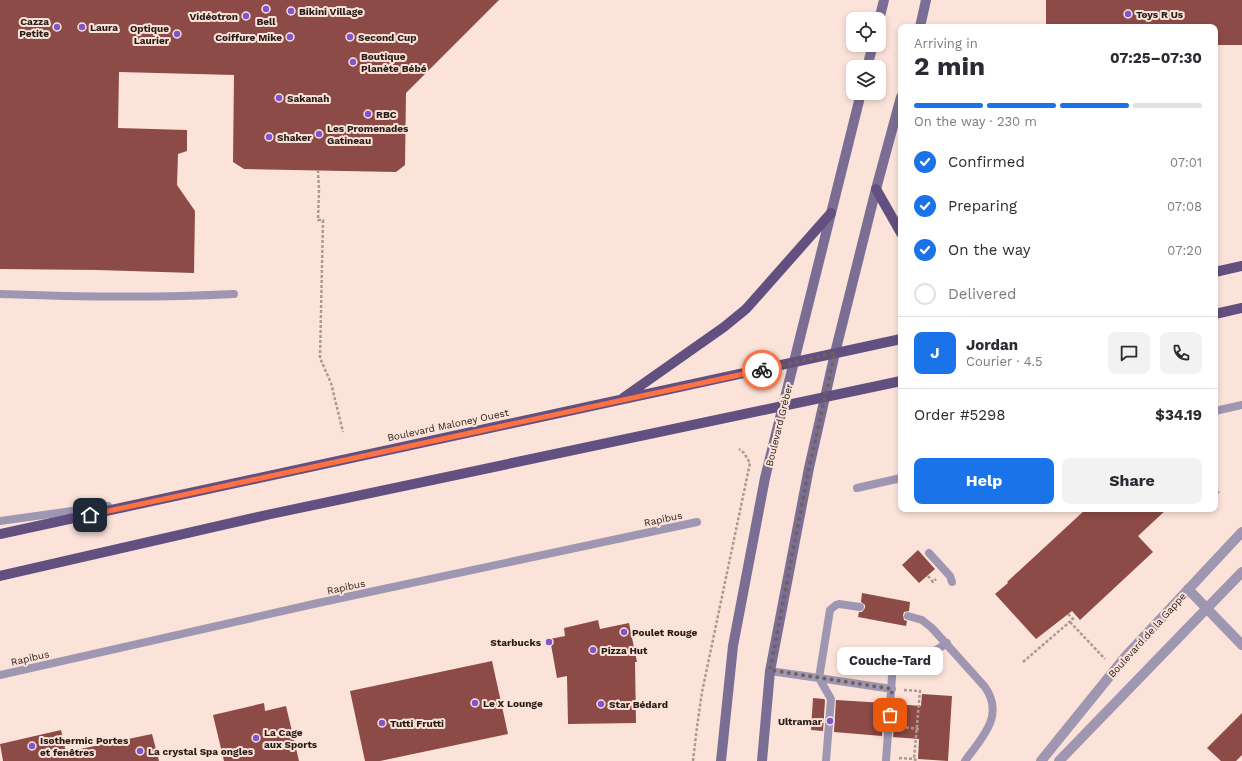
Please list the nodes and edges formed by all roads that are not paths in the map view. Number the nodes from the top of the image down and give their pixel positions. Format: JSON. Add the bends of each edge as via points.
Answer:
{"nodes":[{"id":1,"x":884,"y":0,"type":"edge"},
{"id":2,"x":926,"y":0,"type":"edge"},
{"id":3,"x":881,"y":12,"type":"edge"},
{"id":4,"x":921,"y":24,"type":"edge"},
{"id":5,"x":859,"y":100,"type":"edge"},
{"id":6,"x":898,"y":108,"type":"edge"},
{"id":7,"x":876,"y":189,"type":"junction"},
{"id":8,"x":831,"y":213,"type":"junction"},
{"id":9,"x":898,"y":228,"type":"edge"},
{"id":10,"x":1242,"y":266,"type":"edge"},
{"id":11,"x":1218,"y":271,"type":"edge"},
{"id":12,"x":0,"y":294,"type":"edge"},
{"id":13,"x":234,"y":294,"type":"dead end"},
{"id":14,"x":1242,"y":308,"type":"edge"},
{"id":15,"x":1218,"y":313,"type":"edge"},
{"id":16,"x":898,"y":340,"type":"edge"},
{"id":17,"x":835,"y":353,"type":"junction"},
{"id":18,"x":794,"y":363,"type":"junction"},
{"id":19,"x":898,"y":382,"type":"edge"},
{"id":20,"x":826,"y":397,"type":"junction"},
{"id":21,"x":620,"y":401,"type":"junction"},
{"id":22,"x":783,"y":405,"type":"junction"},
{"id":23,"x":1242,"y":405,"type":"edge"},
{"id":24,"x":1218,"y":409,"type":"edge"},
{"id":25,"x":898,"y":479,"type":"edge"},
{"id":26,"x":857,"y":488,"type":"dead end"},
{"id":27,"x":165,"y":499,"type":"junction"},
{"id":28,"x":0,"y":521,"type":"edge"},
{"id":29,"x":697,"y":522,"type":"dead end"},
{"id":30,"x":1242,"y":532,"type":"edge"},
{"id":31,"x":0,"y":534,"type":"edge"},
{"id":32,"x":929,"y":552,"type":"dead end"},
{"id":33,"x":1242,"y":572,"type":"edge"},
{"id":34,"x":0,"y":576,"type":"edge"},
{"id":35,"x":952,"y":582,"type":"dead end"},
{"id":36,"x":1188,"y":589,"type":"junction"},
{"id":37,"x":860,"y":607,"type":"dead end"},
{"id":38,"x":1206,"y":609,"type":"junction"},
{"id":39,"x":908,"y":616,"type":"dead end"},
{"id":40,"x":947,"y":643,"type":"junction"},
{"id":41,"x":1242,"y":645,"type":"edge"},
{"id":42,"x":770,"y":670,"type":"junction"},
{"id":43,"x":0,"y":675,"type":"edge"},
{"id":44,"x":819,"y":678,"type":"junction"},
{"id":45,"x":892,"y":689,"type":"junction"},
{"id":46,"x":721,"y":761,"type":"edge"},
{"id":47,"x":762,"y":761,"type":"edge"},
{"id":48,"x":826,"y":761,"type":"edge"},
{"id":49,"x":886,"y":761,"type":"edge"},
{"id":50,"x":965,"y":761,"type":"edge"},
{"id":51,"x":1041,"y":761,"type":"edge"},
{"id":52,"x":1059,"y":761,"type":"edge"}],
"edges":[{"from":1,"to":3,"type":"main road"},
{"from":2,"to":4,"type":"main road"},
{"from":5,"to":8,"type":"main road","name":"Boulevard Gréber"},
{"from":6,"to":7,"type":"main road"},
{"from":7,"to":9,"type":"main road"},
{"from":7,"to":17,"type":"main road"},
{"from":8,"to":18,"type":"main road","name":"Boulevard Gréber"},
{"from":8,"to":21,"type":"main road","via":[[746,309]]},
{"from":10,"to":11,"type":"main road"},
{"from":12,"to":13,"type":"lane","via":[[168,297]]},
{"from":14,"to":15,"type":"main road"},
{"from":16,"to":17,"type":"main road","name":"Boulevard Maloney Ouest"},
{"from":17,"to":18,"type":"main road","name":"Boulevard Maloney Ouest"},
{"from":17,"to":20,"type":"main road"},
{"from":18,"to":21,"type":"main road","name":"Boulevard Maloney Ouest"},
{"from":18,"to":22,"type":"main road","name":"Boulevard Gréber"},
{"from":19,"to":20,"type":"main road"},
{"from":20,"to":22,"type":"main road"},
{"from":20,"to":42,"type":"main road","via":[[809,468]]},
{"from":21,"to":27,"type":"main road","name":"Boulevard Maloney Ouest"},
{"from":22,"to":34,"type":"main road","via":[[272,514]]},
{"from":22,"to":46,"type":"main road","name":"Boulevard Gréber","via":[[765,478],[737,622]]},
{"from":23,"to":24,"type":"lane"},
{"from":25,"to":26,"type":"lane"},
{"from":27,"to":28,"type":"lane"},
{"from":27,"to":31,"type":"main road","name":"Boulevard Maloney Ouest"},
{"from":29,"to":43,"type":"lane","name":"Rapibus"},
{"from":30,"to":36,"type":"street","name":"Boulevard de la Gappe"},
{"from":32,"to":35,"type":"lane","via":[[950,576]]},
{"from":33,"to":38,"type":"street"},
{"from":36,"to":38,"type":"street"},
{"from":36,"to":51,"type":"street","name":"Boulevard de la Gappe","via":[[1126,656]]},
{"from":37,"to":44,"type":"lane","via":[[839,604],[832,607]]},
{"from":38,"to":41,"type":"street"},
{"from":38,"to":52,"type":"street"},
{"from":39,"to":40,"type":"lane","via":[[928,624]]},
{"from":40,"to":45,"type":"lane","via":[[918,661],[894,663]]},
{"from":40,"to":50,"type":"lane","via":[[985,687],[993,703],[993,714],[988,728]]},
{"from":42,"to":44,"type":"lane"},
{"from":42,"to":47,"type":"main road"},
{"from":44,"to":45,"type":"lane"},
{"from":44,"to":48,"type":"lane","via":[[831,699]]},
{"from":45,"to":49,"type":"lane"}]}
